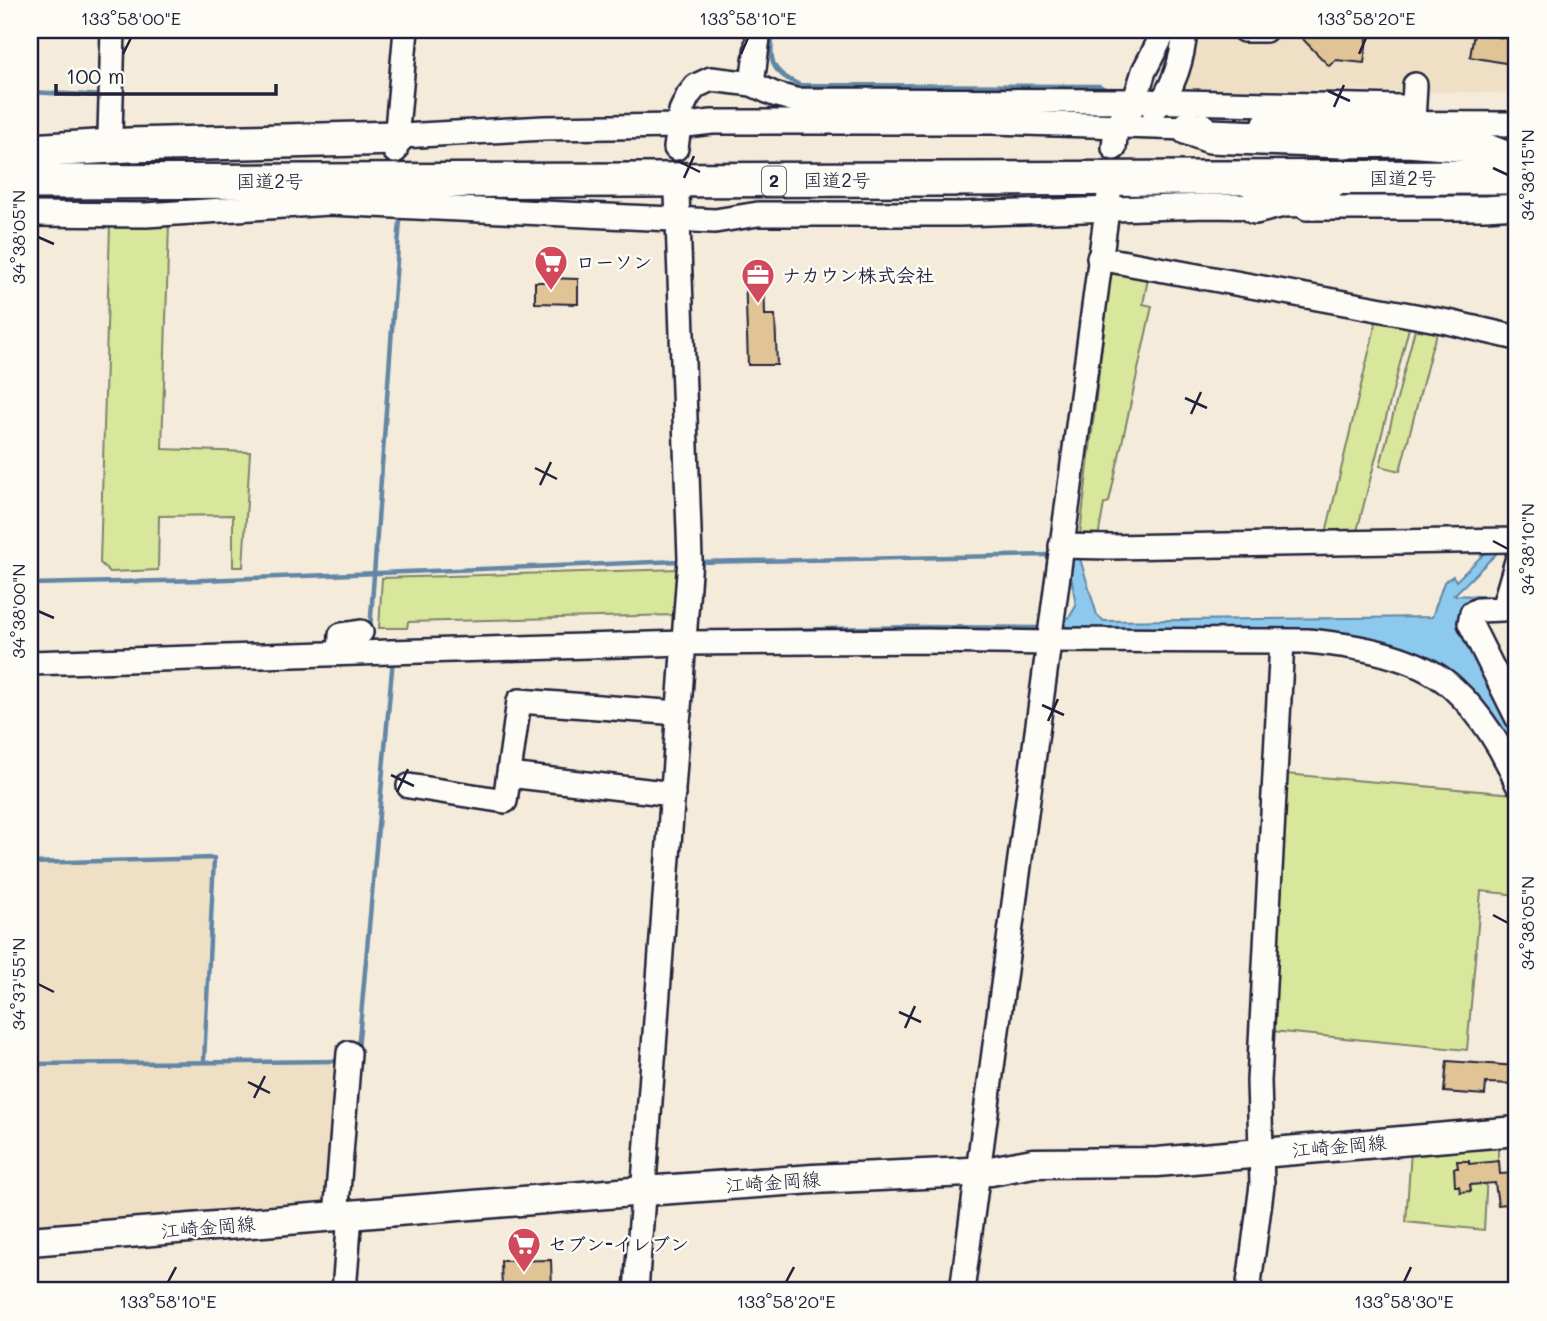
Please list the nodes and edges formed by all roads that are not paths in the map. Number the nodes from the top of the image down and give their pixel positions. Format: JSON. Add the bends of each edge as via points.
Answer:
{"nodes":[{"id":1,"x":113,"y":30,"type":"edge"},
{"id":2,"x":406,"y":30,"type":"edge"},
{"id":3,"x":759,"y":30,"type":"edge"},
{"id":4,"x":1165,"y":30,"type":"edge"},
{"id":5,"x":1185,"y":30,"type":"edge"},
{"id":6,"x":1244,"y":30,"type":"edge"},
{"id":7,"x":1265,"y":30,"type":"edge"},
{"id":8,"x":752,"y":84,"type":"junction"},
{"id":9,"x":1136,"y":101,"type":"junction"},
{"id":10,"x":1173,"y":104,"type":"junction"},
{"id":11,"x":1414,"y":105,"type":"junction"},
{"id":12,"x":1517,"y":108,"type":"edge"},
{"id":13,"x":1517,"y":124,"type":"edge"},
{"id":14,"x":110,"y":133,"type":"junction"},
{"id":15,"x":30,"y":137,"type":"edge"},
{"id":16,"x":677,"y":137,"type":"junction"},
{"id":17,"x":1115,"y":137,"type":"junction"},
{"id":18,"x":396,"y":145,"type":"junction"},
{"id":19,"x":30,"y":151,"type":"edge"},
{"id":20,"x":30,"y":163,"type":"edge"},
{"id":21,"x":1514,"y":169,"type":"edge"},
{"id":22,"x":30,"y":182,"type":"edge"},
{"id":23,"x":677,"y":193,"type":"dead end"},
{"id":24,"x":30,"y":201,"type":"edge"},
{"id":25,"x":1108,"y":201,"type":"junction"},
{"id":26,"x":283,"y":205,"type":"junction"},
{"id":27,"x":1517,"y":206,"type":"edge"},
{"id":28,"x":1255,"y":207,"type":"junction"},
{"id":29,"x":30,"y":214,"type":"edge"},
{"id":30,"x":677,"y":219,"type":"junction"},
{"id":31,"x":1104,"y":259,"type":"junction"},
{"id":32,"x":1517,"y":338,"type":"edge"},
{"id":33,"x":1517,"y":538,"type":"edge"},
{"id":34,"x":1068,"y":546,"type":"junction"},
{"id":35,"x":1517,"y":561,"type":"edge"},
{"id":36,"x":685,"y":631,"type":"junction"},
{"id":37,"x":1053,"y":637,"type":"junction"},
{"id":38,"x":1282,"y":641,"type":"junction"},
{"id":39,"x":30,"y":663,"type":"edge"},
{"id":40,"x":678,"y":713,"type":"junction"},
{"id":41,"x":1517,"y":717,"type":"edge"},
{"id":42,"x":509,"y":775,"type":"junction"},
{"id":43,"x":1517,"y":783,"type":"edge"},
{"id":44,"x":409,"y":786,"type":"dead end"},
{"id":45,"x":673,"y":794,"type":"junction"},
{"id":46,"x":349,"y":1053,"type":"dead end"},
{"id":47,"x":1517,"y":1130,"type":"edge"},
{"id":48,"x":1260,"y":1154,"type":"junction"},
{"id":49,"x":984,"y":1171,"type":"junction"},
{"id":50,"x":644,"y":1191,"type":"junction"},
{"id":51,"x":343,"y":1216,"type":"junction"},
{"id":52,"x":30,"y":1241,"type":"edge"},
{"id":53,"x":344,"y":1291,"type":"edge"},
{"id":54,"x":636,"y":1291,"type":"edge"},
{"id":55,"x":962,"y":1291,"type":"edge"},
{"id":56,"x":1248,"y":1291,"type":"edge"}],
"edges":[{"from":1,"to":14,"type":"street"},
{"from":2,"to":18,"type":"street"},
{"from":3,"to":8,"type":"street"},
{"from":4,"to":9,"type":"street","via":[[1143,71]]},
{"from":5,"to":10,"type":"street"},
{"from":6,"to":7,"type":"street"},
{"from":8,"to":9,"type":"street","via":[[796,100]]},
{"from":8,"to":16,"type":"street","via":[[711,79],[696,86],[681,111]]},
{"from":9,"to":10,"type":"street"},
{"from":9,"to":17,"type":"street"},
{"from":10,"to":11,"type":"street","via":[[1228,123]]},
{"from":10,"to":17,"type":"street"},
{"from":10,"to":17,"type":"street"},
{"from":10,"to":21,"type":"highway","via":[[1210,136],[1471,145]]},
{"from":11,"to":12,"type":"street"},
{"from":11,"to":13,"type":"street"},
{"from":14,"to":15,"type":"street"},
{"from":14,"to":18,"type":"street","via":[[252,130]]},
{"from":16,"to":17,"type":"street","via":[[712,122],[992,122]]},
{"from":16,"to":18,"type":"street","via":[[544,128]]},
{"from":18,"to":19,"type":"highway","via":[[129,145]]},
{"from":20,"to":21,"type":"highway","name":"国道2号","number":"2"},
{"from":21,"to":22,"type":"highway","name":"国道2号","number":"2"},
{"from":21,"to":28,"type":"highway","via":[[1460,197],[1283,200]]},
{"from":23,"to":30,"type":"street"},
{"from":24,"to":26,"type":"highway"},
{"from":25,"to":28,"type":"street"},
{"from":25,"to":30,"type":"street","via":[[960,214],[758,214],[715,221]]},
{"from":25,"to":31,"type":"street"},
{"from":26,"to":29,"type":"street","via":[[146,215]]},
{"from":26,"to":30,"type":"street","via":[[392,199]]},
{"from":27,"to":28,"type":"street"},
{"from":30,"to":36,"type":"street","via":[[690,559]]},
{"from":31,"to":32,"type":"street"},
{"from":31,"to":34,"type":"street"},
{"from":33,"to":34,"type":"street"},
{"from":34,"to":37,"type":"street"},
{"from":35,"to":41,"type":"street","via":[[1503,609],[1478,610],[1472,613],[1470,623]]},
{"from":36,"to":37,"type":"street","via":[[927,640]]},
{"from":36,"to":39,"type":"street","via":[[394,653],[346,643]]},
{"from":36,"to":40,"type":"street"},
{"from":37,"to":38,"type":"street"},
{"from":37,"to":49,"type":"street"},
{"from":38,"to":43,"type":"street","via":[[1347,646],[1431,672],[1453,687],[1476,713]]},
{"from":38,"to":48,"type":"street","via":[[1259,1068]]},
{"from":40,"to":42,"type":"street","via":[[519,701]]},
{"from":40,"to":45,"type":"street"},
{"from":42,"to":44,"type":"street","via":[[505,802]]},
{"from":42,"to":45,"type":"street"},
{"from":45,"to":50,"type":"street"},
{"from":46,"to":51,"type":"street"},
{"from":47,"to":48,"type":"main road","name":"江崎金岡線"},
{"from":48,"to":49,"type":"main road","name":"江崎金岡線","via":[[1157,1162],[1033,1163]]},
{"from":48,"to":56,"type":"street","via":[[1262,1185]]},
{"from":49,"to":50,"type":"main road","name":"江崎金岡線"},
{"from":49,"to":55,"type":"street"},
{"from":50,"to":51,"type":"main road","name":"江崎金岡線"},
{"from":50,"to":54,"type":"street"},
{"from":51,"to":52,"type":"main road","name":"江崎金岡線"},
{"from":51,"to":53,"type":"street"}]}
